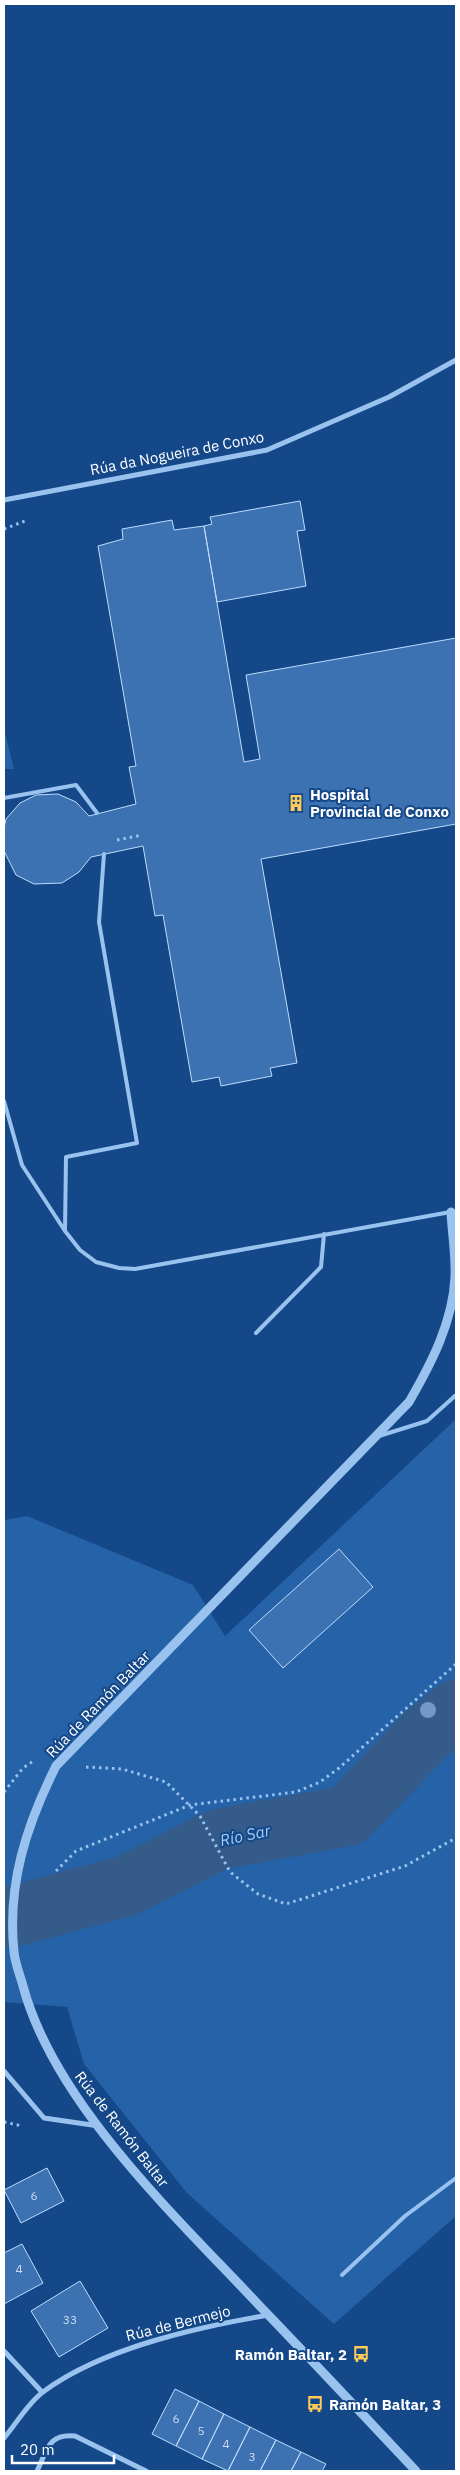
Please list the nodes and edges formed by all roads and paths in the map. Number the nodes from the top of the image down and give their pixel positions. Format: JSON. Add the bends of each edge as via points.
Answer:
{"nodes":[{"id":1,"x":456,"y":360,"type":"edge"},
{"id":2,"x":4,"y":500,"type":"edge"},
{"id":3,"x":25,"y":521,"type":"dead end"},
{"id":4,"x":4,"y":529,"type":"edge"},
{"id":5,"x":4,"y":798,"type":"edge"},
{"id":6,"x":98,"y":814,"type":"dead end"},
{"id":7,"x":142,"y":835,"type":"dead end"},
{"id":8,"x":116,"y":840,"type":"dead end"},
{"id":9,"x":104,"y":854,"type":"dead end"},
{"id":10,"x":4,"y":1101,"type":"edge"},
{"id":11,"x":454,"y":1212,"type":"edge"},
{"id":12,"x":65,"y":1231,"type":"junction"},
{"id":13,"x":324,"y":1234,"type":"junction"},
{"id":14,"x":256,"y":1333,"type":"dead end"},
{"id":15,"x":456,"y":1395,"type":"edge"},
{"id":16,"x":376,"y":1437,"type":"junction"},
{"id":17,"x":456,"y":1664,"type":"edge"},
{"id":18,"x":56,"y":1766,"type":"junction"},
{"id":19,"x":190,"y":1806,"type":"junction"},
{"id":20,"x":456,"y":1838,"type":"edge"},
{"id":21,"x":56,"y":1871,"type":"dead end"},
{"id":22,"x":4,"y":2071,"type":"edge"},
{"id":23,"x":99,"y":2126,"type":"junction"},
{"id":24,"x":456,"y":2178,"type":"edge"},
{"id":25,"x":342,"y":2275,"type":"dead end"},
{"id":26,"x":269,"y":2315,"type":"junction"},
{"id":27,"x":4,"y":2351,"type":"edge"},
{"id":28,"x":42,"y":2392,"type":"junction"},
{"id":29,"x":4,"y":2438,"type":"edge"},
{"id":30,"x":38,"y":2471,"type":"edge"},
{"id":31,"x":146,"y":2471,"type":"edge"},
{"id":32,"x":416,"y":2471,"type":"edge"}],
"edges":[{"from":1,"to":2,"type":"street","name":"Rúa da Nogueira de Conxo","via":[[389,397],[266,450]]},
{"from":3,"to":4,"type":"path"},
{"from":5,"to":6,"type":"lane","via":[[76,785]]},
{"from":7,"to":8,"type":"path"},
{"from":9,"to":12,"type":"lane","via":[[99,922],[137,1143],[66,1157]]},
{"from":10,"to":12,"type":"lane","via":[[22,1165]]},
{"from":11,"to":13,"type":"lane"},
{"from":11,"to":16,"type":"street","name":"Rúa de Ramón Baltar","via":[[455,1277],[451,1306],[441,1338],[409,1402]]},
{"from":12,"to":13,"type":"lane","via":[[80,1250],[96,1262],[135,1269]]},
{"from":13,"to":14,"type":"lane","via":[[321,1267]]},
{"from":15,"to":16,"type":"lane","via":[[427,1422]]},
{"from":16,"to":18,"type":"street","name":"Rúa de Ramón Baltar"},
{"from":17,"to":19,"type":"path","via":[[320,1782],[296,1792]]},
{"from":18,"to":19,"type":"path","via":[[122,1768],[166,1782]]},
{"from":18,"to":23,"type":"street","name":"Rúa de Ramón Baltar","via":[[35,1808],[21,1853],[13,1903],[14,1954],[29,2007],[42,2038]]},
{"from":19,"to":20,"type":"path","via":[[200,1816],[230,1872],[258,1894],[286,1904],[405,1866]]},
{"from":19,"to":21,"type":"path","via":[[76,1851]]},
{"from":22,"to":23,"type":"street","via":[[44,2118]]},
{"from":23,"to":26,"type":"street","name":"Rúa de Ramón Baltar","via":[[159,2199]]},
{"from":24,"to":25,"type":"lane","via":[[405,2216]]},
{"from":26,"to":28,"type":"street","name":"Rúa de Bermejo","via":[[128,2348]]},
{"from":26,"to":32,"type":"street","name":"Rúa de Ramón Baltar"},
{"from":27,"to":28,"type":"street"},
{"from":28,"to":29,"type":"street","name":"Rúa de Bermejo"},
{"from":30,"to":31,"type":"street","via":[[52,2441],[64,2435],[75,2436]]}]}
